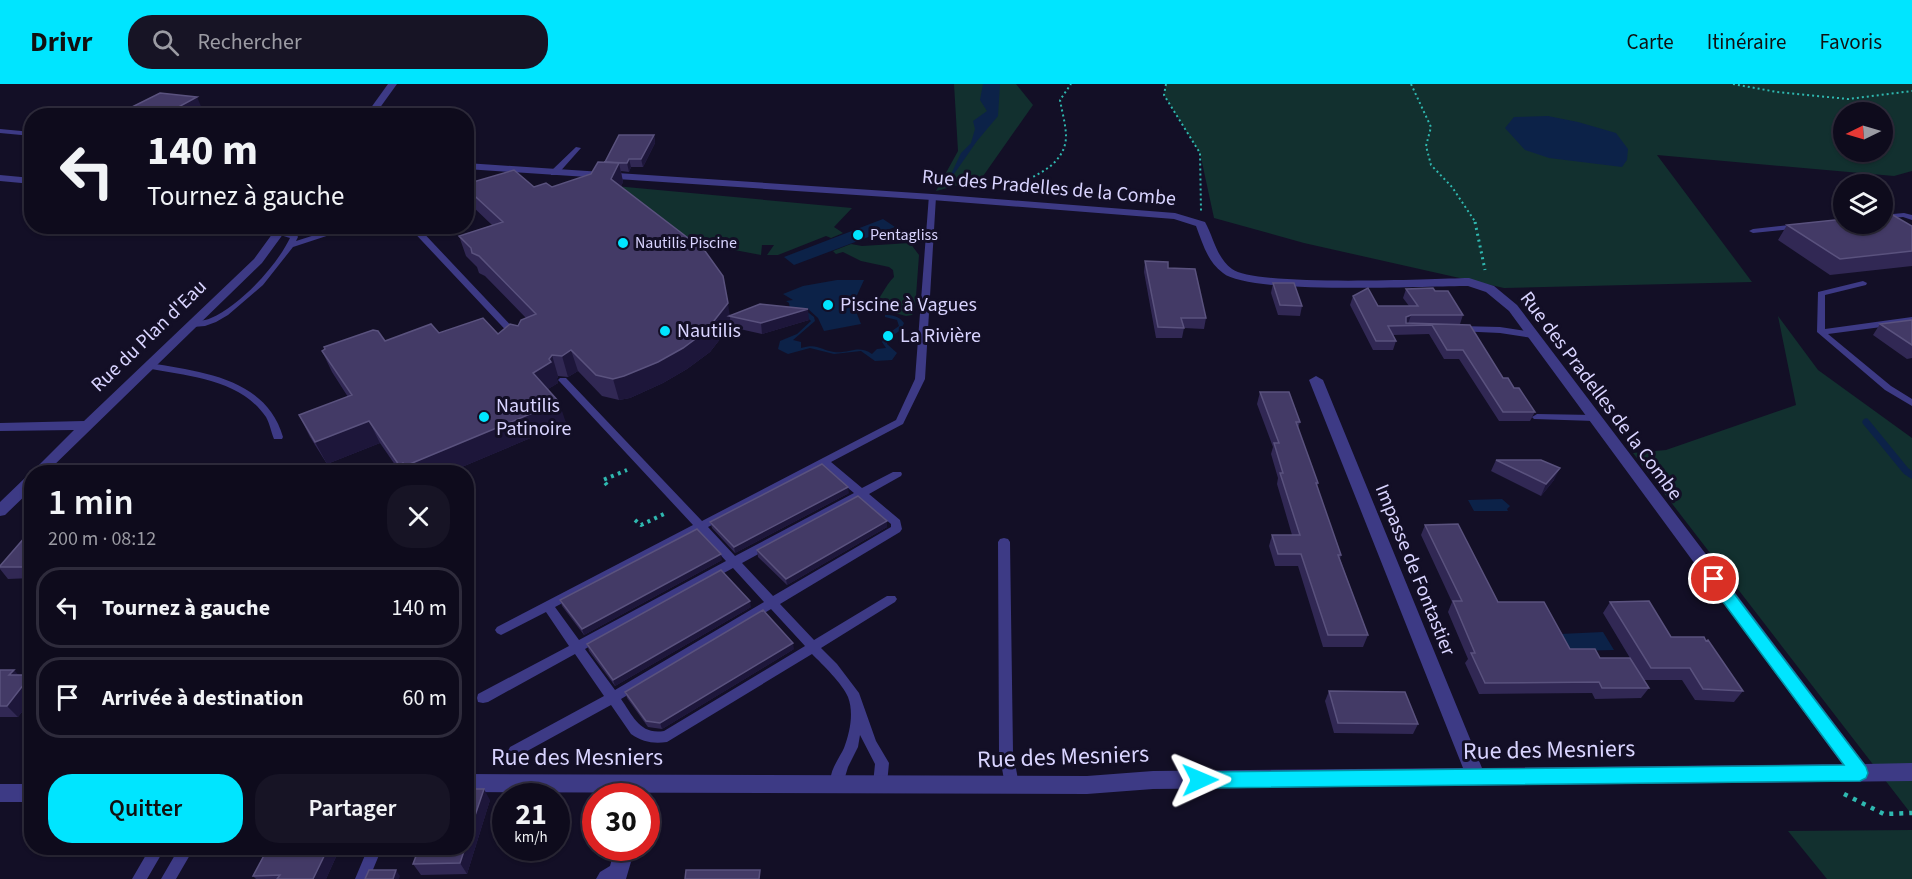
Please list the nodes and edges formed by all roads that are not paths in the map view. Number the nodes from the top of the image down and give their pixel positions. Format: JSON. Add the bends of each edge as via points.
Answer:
{"nodes":[{"id":1,"x":393,"y":84,"type":"edge"},
{"id":2,"x":375,"y":108,"type":"edge"},
{"id":3,"x":0,"y":131,"type":"edge"},
{"id":4,"x":24,"y":133,"type":"edge"},
{"id":5,"x":578,"y":148,"type":"dead end"},
{"id":6,"x":474,"y":167,"type":"edge"},
{"id":7,"x":554,"y":172,"type":"junction"},
{"id":8,"x":0,"y":178,"type":"edge"},
{"id":9,"x":24,"y":180,"type":"edge"},
{"id":10,"x":932,"y":197,"type":"junction"},
{"id":11,"x":1893,"y":216,"type":"edge"},
{"id":12,"x":1912,"y":218,"type":"edge"},
{"id":13,"x":1810,"y":225,"type":"edge"},
{"id":14,"x":1753,"y":231,"type":"dead end"},
{"id":15,"x":278,"y":234,"type":"edge"},
{"id":16,"x":290,"y":234,"type":"edge"},
{"id":17,"x":327,"y":234,"type":"edge"},
{"id":18,"x":420,"y":234,"type":"edge"},
{"id":19,"x":291,"y":245,"type":"junction"},
{"id":20,"x":1863,"y":283,"type":"dead end"},
{"id":21,"x":1912,"y":320,"type":"edge"},
{"id":22,"x":193,"y":324,"type":"junction"},
{"id":23,"x":1454,"y":329,"type":"edge"},
{"id":24,"x":1821,"y":332,"type":"junction"},
{"id":25,"x":1533,"y":335,"type":"junction"},
{"id":26,"x":522,"y":342,"type":"edge"},
{"id":27,"x":150,"y":366,"type":"junction"},
{"id":28,"x":563,"y":380,"type":"dead end"},
{"id":29,"x":1316,"y":380,"type":"dead end"},
{"id":30,"x":1912,"y":403,"type":"edge"},
{"id":31,"x":1537,"y":417,"type":"edge"},
{"id":32,"x":1594,"y":418,"type":"junction"},
{"id":33,"x":88,"y":425,"type":"junction"},
{"id":34,"x":0,"y":427,"type":"edge"},
{"id":35,"x":278,"y":437,"type":"dead end"},
{"id":36,"x":824,"y":462,"type":"junction"},
{"id":37,"x":46,"y":465,"type":"edge"},
{"id":38,"x":897,"y":474,"type":"dead end"},
{"id":39,"x":24,"y":488,"type":"edge"},
{"id":40,"x":860,"y":494,"type":"junction"},
{"id":41,"x":0,"y":511,"type":"edge"},
{"id":42,"x":699,"y":527,"type":"junction"},
{"id":43,"x":1004,"y":542,"type":"dead end"},
{"id":44,"x":734,"y":564,"type":"junction"},
{"id":45,"x":891,"y":599,"type":"dead end"},
{"id":46,"x":772,"y":604,"type":"junction"},
{"id":47,"x":548,"y":606,"type":"junction"},
{"id":48,"x":501,"y":630,"type":"dead end"},
{"id":49,"x":813,"y":647,"type":"junction"},
{"id":50,"x":578,"y":648,"type":"junction"},
{"id":51,"x":613,"y":697,"type":"junction"},
{"id":52,"x":483,"y":698,"type":"dead end"},
{"id":53,"x":859,"y":713,"type":"junction"},
{"id":54,"x":514,"y":751,"type":"dead end"},
{"id":55,"x":1912,"y":772,"type":"edge"},
{"id":56,"x":1860,"y":773,"type":"junction"},
{"id":57,"x":1476,"y":776,"type":"junction"},
{"id":58,"x":474,"y":783,"type":"edge"},
{"id":59,"x":837,"y":783,"type":"junction"},
{"id":60,"x":880,"y":784,"type":"junction"},
{"id":61,"x":1011,"y":785,"type":"junction"},
{"id":62,"x":582,"y":787,"type":"edge"},
{"id":63,"x":660,"y":788,"type":"edge"},
{"id":64,"x":0,"y":793,"type":"edge"},
{"id":65,"x":24,"y":793,"type":"edge"},
{"id":66,"x":154,"y":855,"type":"edge"},
{"id":67,"x":183,"y":855,"type":"edge"},
{"id":68,"x":372,"y":855,"type":"edge"},
{"id":69,"x":621,"y":861,"type":"edge"},
{"id":70,"x":616,"y":877,"type":"edge"},
{"id":71,"x":139,"y":879,"type":"edge"},
{"id":72,"x":168,"y":879,"type":"edge"},
{"id":73,"x":362,"y":879,"type":"edge"}],
"edges":[{"from":1,"to":2,"type":"street"},
{"from":3,"to":4,"type":"lane"},
{"from":5,"to":7,"type":"lane"},
{"from":6,"to":7,"type":"street","name":"Rue des Pradelles de la Combe"},
{"from":7,"to":10,"type":"street","name":"Rue des Pradelles de la Combe"},
{"from":8,"to":9,"type":"street"},
{"from":10,"to":25,"type":"street","name":"Rue des Pradelles de la Combe","via":[[1176,216],[1201,224],[1219,265],[1250,280],[1459,281],[1479,285],[1505,300]]},
{"from":10,"to":36,"type":"lane","via":[[920,379],[900,422]]},
{"from":11,"to":12,"type":"lane"},
{"from":13,"to":14,"type":"lane"},
{"from":15,"to":22,"type":"street","name":"Rue du Plan d'Eau","via":[[258,261]]},
{"from":16,"to":19,"type":"lane","via":[[294,237]]},
{"from":17,"to":19,"type":"lane"},
{"from":18,"to":26,"type":"lane"},
{"from":19,"to":22,"type":"lane","via":[[231,311],[214,321]]},
{"from":20,"to":24,"type":"lane","via":[[1821,294]]},
{"from":21,"to":24,"type":"lane"},
{"from":22,"to":27,"type":"street","name":"Rue du Plan d'Eau"},
{"from":23,"to":25,"type":"lane"},
{"from":24,"to":30,"type":"lane"},
{"from":25,"to":32,"type":"street","name":"Rue des Pradelles de la Combe"},
{"from":27,"to":33,"type":"street","name":"Rue du Plan d'Eau"},
{"from":27,"to":35,"type":"lane","via":[[201,374],[237,387],[256,399],[271,416]]},
{"from":28,"to":42,"type":"lane"},
{"from":29,"to":57,"type":"street","name":"Impasse de Fontastier"},
{"from":31,"to":32,"type":"lane"},
{"from":32,"to":56,"type":"street","name":"Rue des Pradelles de la Combe"},
{"from":33,"to":34,"type":"street"},
{"from":33,"to":37,"type":"street","name":"Rue du Plan d'Eau"},
{"from":36,"to":40,"type":"lane"},
{"from":36,"to":42,"type":"lane"},
{"from":38,"to":40,"type":"lane"},
{"from":39,"to":41,"type":"street"},
{"from":40,"to":44,"type":"lane"},
{"from":40,"to":46,"type":"lane","via":[[896,523],[896,529]]},
{"from":42,"to":44,"type":"lane"},
{"from":42,"to":47,"type":"lane"},
{"from":43,"to":61,"type":"lane","via":[[1006,752]]},
{"from":44,"to":46,"type":"lane"},
{"from":44,"to":50,"type":"lane"},
{"from":45,"to":49,"type":"lane"},
{"from":46,"to":49,"type":"lane"},
{"from":46,"to":51,"type":"lane"},
{"from":47,"to":48,"type":"lane"},
{"from":47,"to":50,"type":"lane"},
{"from":49,"to":51,"type":"lane","via":[[657,739],[636,730]]},
{"from":49,"to":53,"type":"lane","via":[[853,693]]},
{"from":50,"to":51,"type":"lane"},
{"from":50,"to":52,"type":"lane"},
{"from":51,"to":54,"type":"lane"},
{"from":53,"to":59,"type":"lane"},
{"from":53,"to":60,"type":"lane","via":[[882,763]]},
{"from":55,"to":56,"type":"street","name":"Rue des Mesniers"},
{"from":56,"to":57,"type":"street","name":"Rue des Mesniers"},
{"from":57,"to":61,"type":"street","name":"Rue des Mesniers"},
{"from":58,"to":62,"type":"street","name":"Rue des Mesniers"},
{"from":59,"to":60,"type":"street","name":"Rue des Mesniers"},
{"from":59,"to":63,"type":"street","name":"Rue des Mesniers"},
{"from":60,"to":61,"type":"street","name":"Rue des Mesniers"},
{"from":64,"to":65,"type":"street"},
{"from":66,"to":71,"type":"lane"},
{"from":67,"to":72,"type":"lane"},
{"from":68,"to":73,"type":"lane"},
{"from":69,"to":70,"type":"street"}]}
